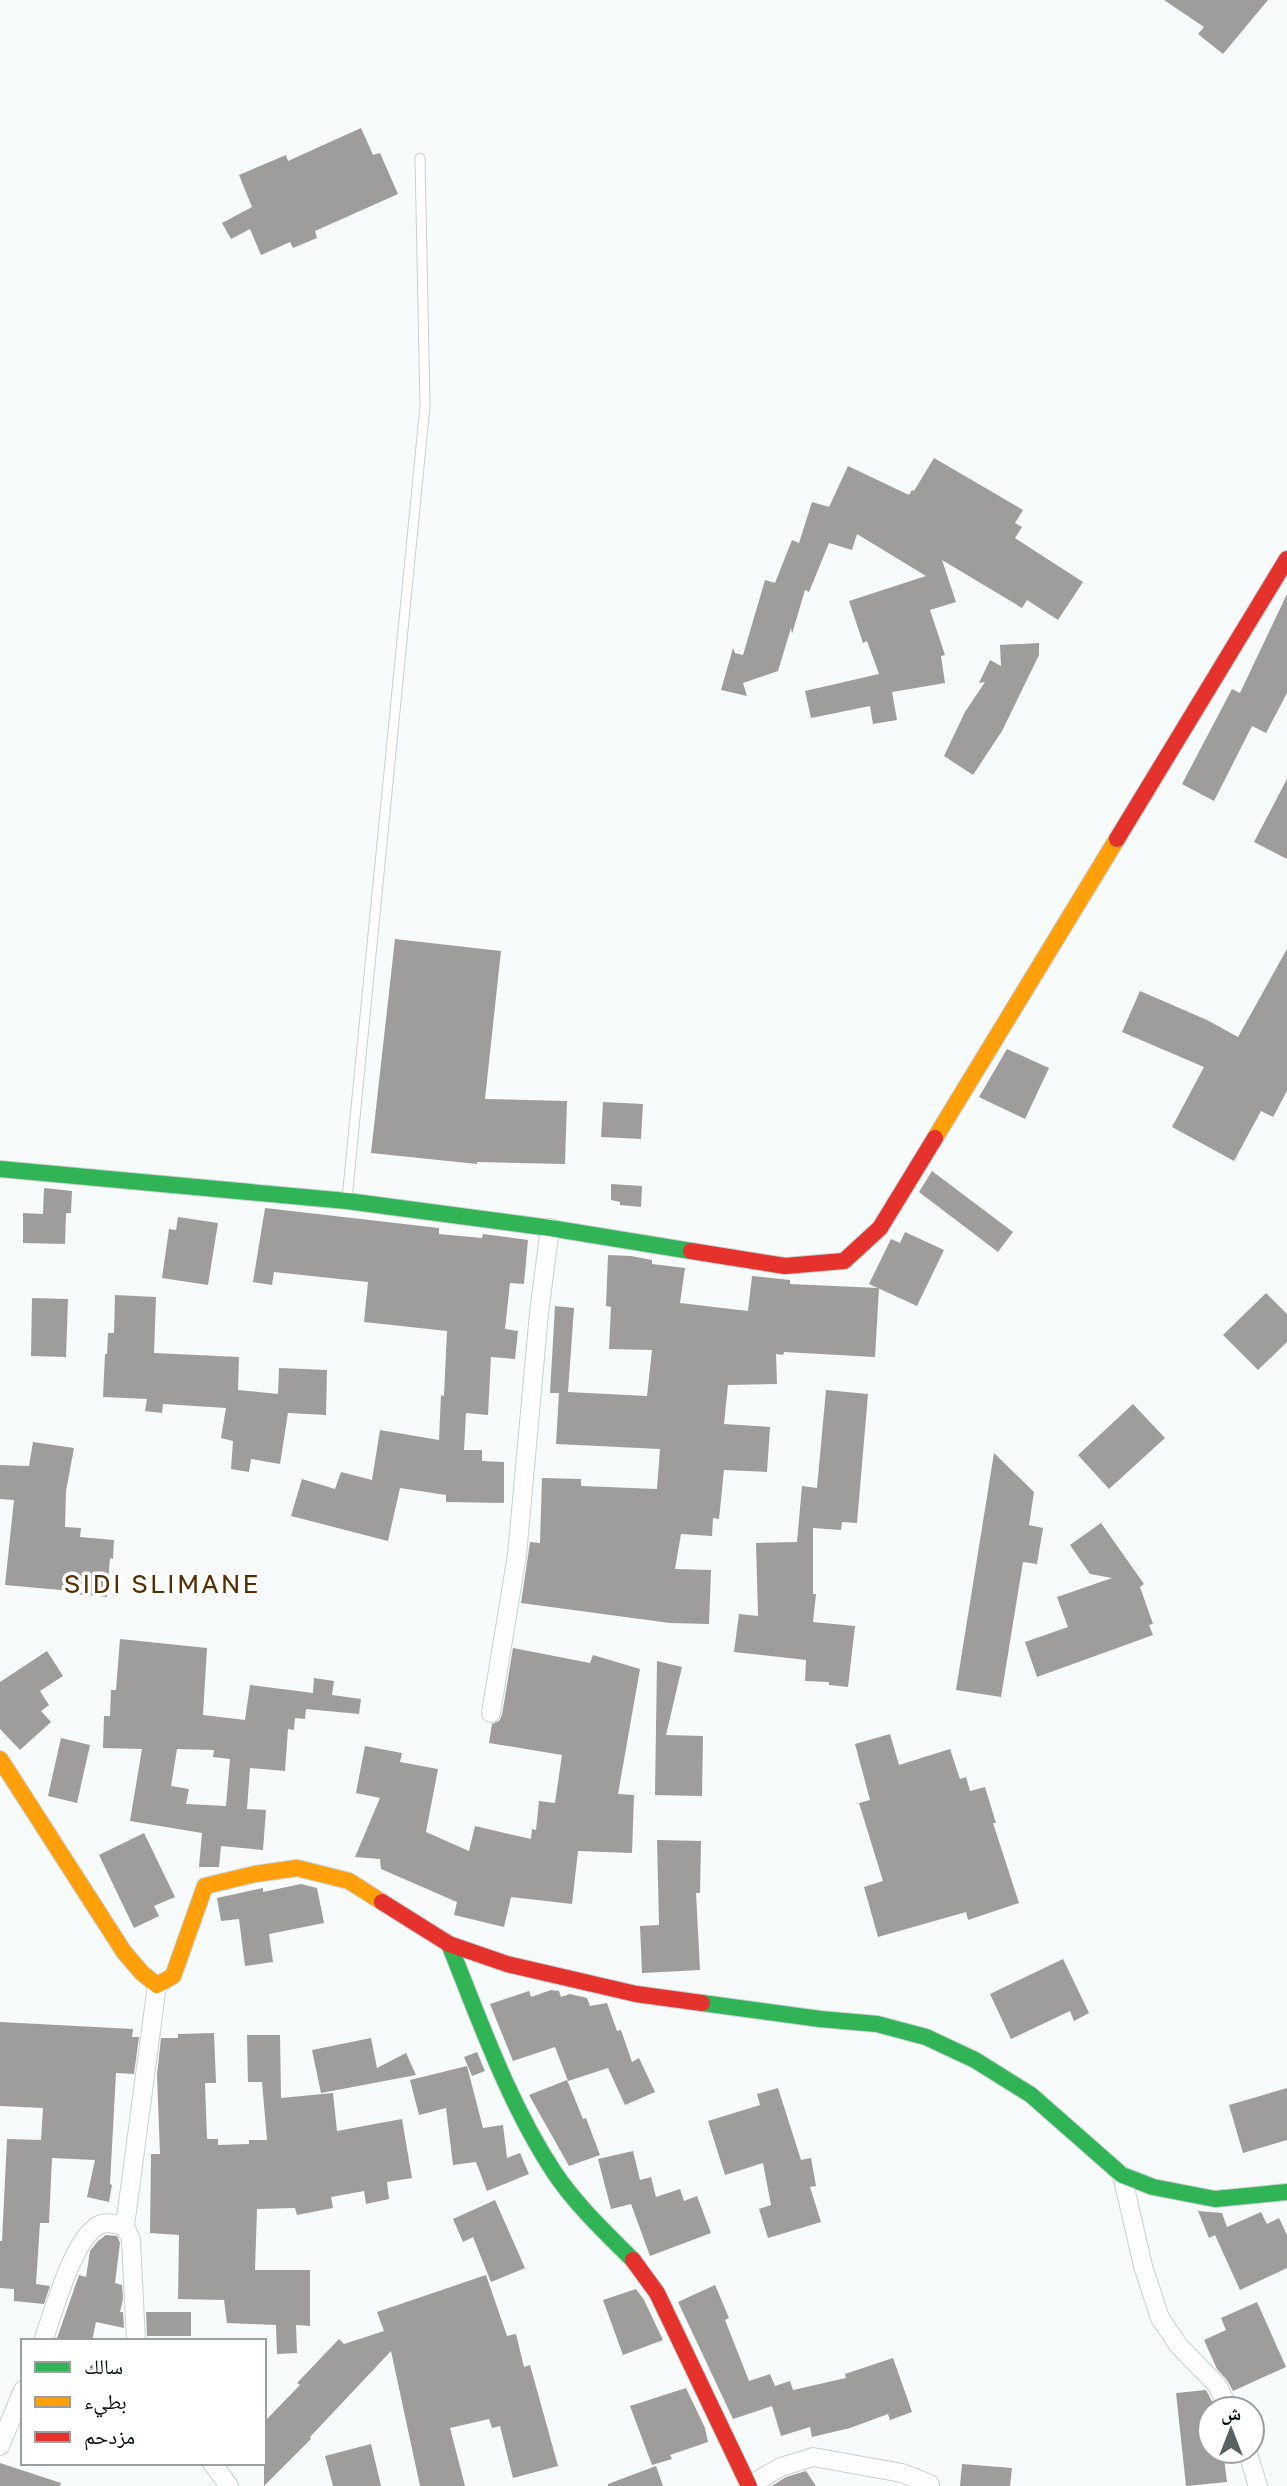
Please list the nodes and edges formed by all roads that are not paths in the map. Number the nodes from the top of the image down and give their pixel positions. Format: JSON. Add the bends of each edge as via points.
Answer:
{"nodes":[{"id":1,"x":420,"y":158,"type":"dead end"},
{"id":2,"x":1287,"y":559,"type":"edge"},
{"id":3,"x":0,"y":1169,"type":"edge"},
{"id":4,"x":346,"y":1201,"type":"junction"},
{"id":5,"x":550,"y":1228,"type":"junction"},
{"id":6,"x":491,"y":1713,"type":"dead end"},
{"id":7,"x":0,"y":1759,"type":"edge"},
{"id":8,"x":449,"y":1944,"type":"junction"},
{"id":9,"x":157,"y":1985,"type":"junction"},
{"id":10,"x":1122,"y":2175,"type":"junction"},
{"id":11,"x":1287,"y":2192,"type":"edge"},
{"id":12,"x":125,"y":2226,"type":"junction"},
{"id":13,"x":44,"y":2339,"type":"edge"},
{"id":14,"x":136,"y":2339,"type":"edge"},
{"id":15,"x":21,"y":2395,"type":"edge"},
{"id":16,"x":1222,"y":2395,"type":"edge"},
{"id":17,"x":0,"y":2446,"type":"edge"},
{"id":18,"x":213,"y":2465,"type":"edge"},
{"id":19,"x":1251,"y":2465,"type":"edge"},
{"id":20,"x":930,"y":2484,"type":"edge"},
{"id":21,"x":229,"y":2486,"type":"edge"},
{"id":22,"x":748,"y":2486,"type":"edge"},
{"id":23,"x":1258,"y":2486,"type":"edge"}],
"edges":[{"from":1,"to":4,"type":"lane","via":[[425,406]]},
{"from":2,"to":5,"type":"street","via":[[880,1228],[853,1253],[844,1261],[785,1266]]},
{"from":3,"to":4,"type":"street"},
{"from":4,"to":5,"type":"street"},
{"from":5,"to":6,"type":"street","via":[[517,1555]]},
{"from":7,"to":9,"type":"street","via":[[140,1974]]},
{"from":8,"to":9,"type":"street","via":[[349,1881],[298,1868],[276,1871],[205,1886],[173,1976]]},
{"from":8,"to":10,"type":"street","via":[[507,1964],[636,1994],[877,2024],[926,2037],[975,2060],[1031,2095]]},
{"from":8,"to":22,"type":"street","via":[[526,2124],[555,2173],[657,2293]]},
{"from":9,"to":12,"type":"street"},
{"from":10,"to":11,"type":"street","via":[[1153,2187],[1215,2199]]},
{"from":10,"to":16,"type":"street","via":[[1160,2318]]},
{"from":12,"to":13,"type":"street","via":[[98,2225],[85,2239],[68,2269]]},
{"from":12,"to":14,"type":"street","via":[[131,2240]]},
{"from":15,"to":17,"type":"street"},
{"from":18,"to":21,"type":"street"},
{"from":19,"to":23,"type":"street"},
{"from":20,"to":22,"type":"street","via":[[902,2473],[813,2457],[781,2467]]}]}
